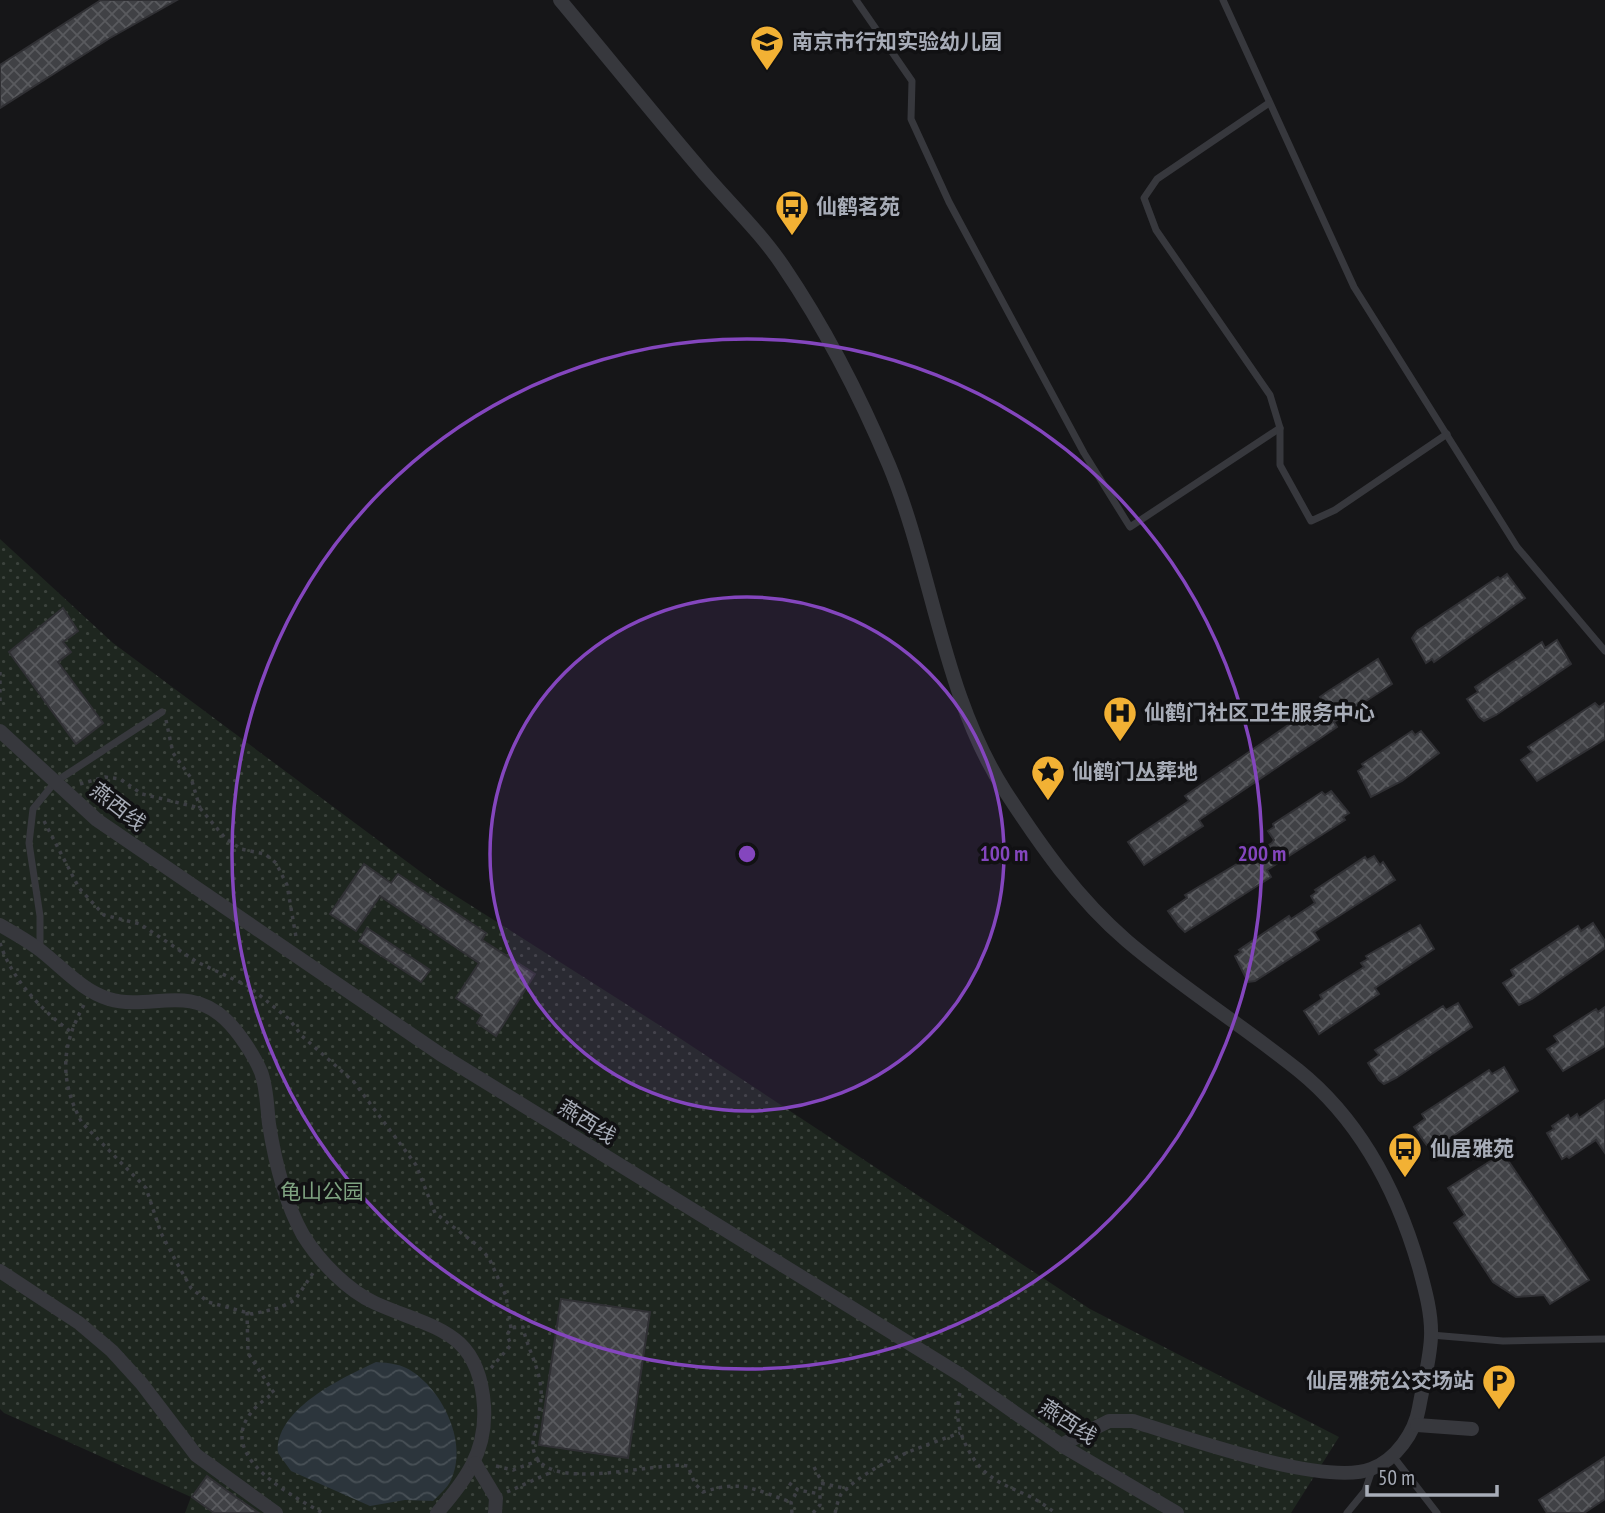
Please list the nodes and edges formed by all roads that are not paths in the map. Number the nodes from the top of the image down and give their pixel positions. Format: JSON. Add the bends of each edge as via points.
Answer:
{"nodes":[{"id":1,"x":560,"y":0,"type":"edge"},
{"id":2,"x":856,"y":0,"type":"edge"},
{"id":3,"x":1223,"y":0,"type":"edge"},
{"id":4,"x":1269,"y":103,"type":"junction"},
{"id":5,"x":1280,"y":428,"type":"junction"},
{"id":6,"x":1447,"y":434,"type":"junction"},
{"id":7,"x":1605,"y":651,"type":"edge"},
{"id":8,"x":162,"y":712,"type":"road end"},
{"id":9,"x":0,"y":731,"type":"edge"},
{"id":10,"x":55,"y":782,"type":"junction"},
{"id":11,"x":0,"y":925,"type":"edge"},
{"id":12,"x":40,"y":950,"type":"junction"},
{"id":13,"x":0,"y":1271,"type":"edge"},
{"id":14,"x":1431,"y":1335,"type":"junction"},
{"id":15,"x":1605,"y":1339,"type":"edge"},
{"id":16,"x":1416,"y":1425,"type":"junction"},
{"id":17,"x":1472,"y":1429,"type":"dead end"},
{"id":18,"x":1061,"y":1445,"type":"junction"},
{"id":19,"x":1392,"y":1454,"type":"junction"},
{"id":20,"x":477,"y":1466,"type":"junction"},
{"id":21,"x":1372,"y":1469,"type":"junction"},
{"id":22,"x":496,"y":1506,"type":"edge"},
{"id":23,"x":276,"y":1513,"type":"edge"},
{"id":24,"x":436,"y":1513,"type":"edge"},
{"id":25,"x":1177,"y":1513,"type":"edge"},
{"id":26,"x":1347,"y":1513,"type":"edge"},
{"id":27,"x":1437,"y":1513,"type":"edge"}],
"edges":[{"from":1,"to":14,"type":"street","via":[[780,261],[826,334],[888,463],[918,542],[959,696],[1000,784],[1055,866],[1126,940],[1301,1072],[1360,1136],[1389,1183],[1408,1230],[1426,1291]]},
{"from":2,"to":5,"type":"lane","via":[[912,81],[911,119],[949,202],[1084,453],[1130,527]]},
{"from":3,"to":4,"type":"lane"},
{"from":4,"to":5,"type":"lane","via":[[1157,179],[1144,198],[1156,230],[1270,395]]},
{"from":4,"to":6,"type":"lane","via":[[1354,287]]},
{"from":5,"to":6,"type":"lane","via":[[1280,465],[1311,521],[1335,510]]},
{"from":6,"to":7,"type":"lane","via":[[1517,547]]},
{"from":8,"to":10,"type":"lane"},
{"from":9,"to":10,"type":"street","name":"燕西线"},
{"from":10,"to":12,"type":"lane","via":[[33,809],[29,843]]},
{"from":10,"to":18,"type":"street","name":"燕西线","via":[[97,820],[463,1069],[964,1377]]},
{"from":11,"to":12,"type":"street"},
{"from":12,"to":20,"type":"street","via":[[91,992],[111,1000],[186,1000],[225,1019],[261,1071],[274,1154],[286,1199],[303,1235],[349,1286],[373,1303],[449,1333],[477,1367],[484,1418]]},
{"from":13,"to":23,"type":"street","via":[[79,1323],[112,1351],[196,1455]]},
{"from":14,"to":15,"type":"lane","via":[[1503,1341]]},
{"from":14,"to":16,"type":"street"},
{"from":16,"to":17,"type":"street"},
{"from":16,"to":19,"type":"street"},
{"from":18,"to":21,"type":"street","via":[[1109,1421],[1133,1421],[1276,1463],[1339,1474]]},
{"from":18,"to":25,"type":"street","name":"燕西线"},
{"from":19,"to":21,"type":"street"},
{"from":19,"to":27,"type":"lane"},
{"from":20,"to":22,"type":"street"},
{"from":20,"to":24,"type":"street"},
{"from":21,"to":26,"type":"lane","via":[[1365,1491]]}]}
